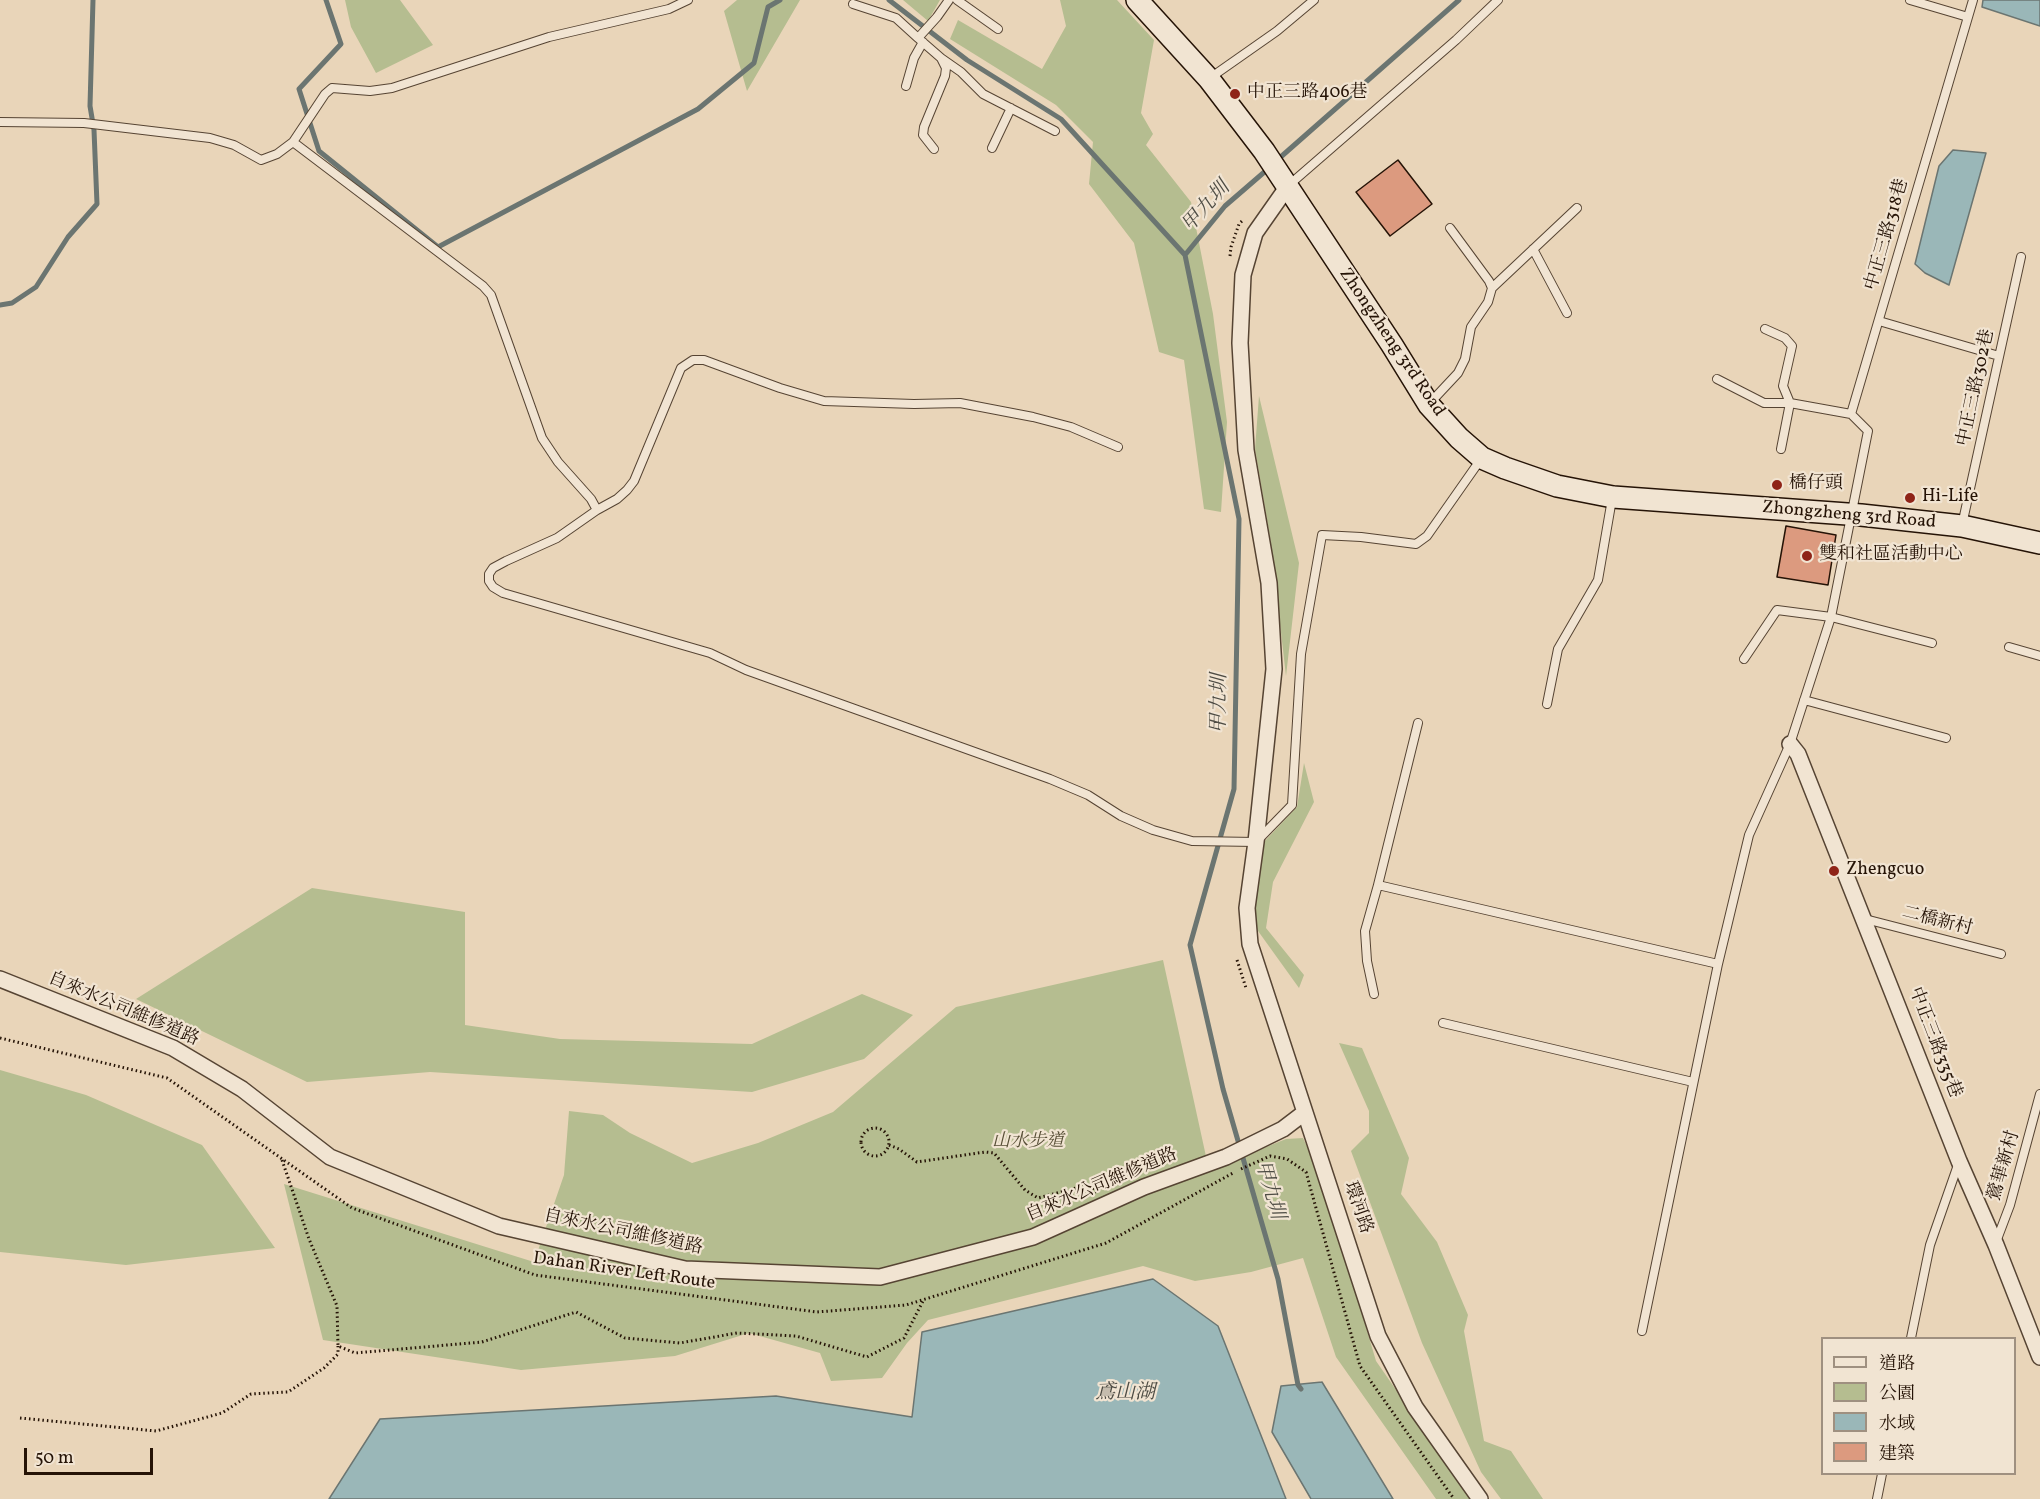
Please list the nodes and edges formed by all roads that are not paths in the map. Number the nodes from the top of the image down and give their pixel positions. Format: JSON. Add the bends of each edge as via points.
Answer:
{"nodes":[{"id":1,"x":688,"y":0,"type":"edge"},
{"id":2,"x":949,"y":0,"type":"edge"},
{"id":3,"x":957,"y":0,"type":"edge"},
{"id":4,"x":1137,"y":0,"type":"edge"},
{"id":5,"x":1314,"y":0,"type":"edge"},
{"id":6,"x":1498,"y":0,"type":"edge"},
{"id":7,"x":1910,"y":0,"type":"edge"},
{"id":8,"x":1973,"y":0,"type":"edge"},
{"id":9,"x":853,"y":4,"type":"dead end"},
{"id":10,"x":1968,"y":17,"type":"junction"},
{"id":11,"x":998,"y":29,"type":"dead end"},
{"id":12,"x":921,"y":38,"type":"junction"},
{"id":13,"x":941,"y":58,"type":"junction"},
{"id":14,"x":1209,"y":79,"type":"junction"},
{"id":15,"x":906,"y":86,"type":"dead end"},
{"id":16,"x":1011,"y":108,"type":"junction"},
{"id":17,"x":0,"y":122,"type":"edge"},
{"id":18,"x":1055,"y":131,"type":"dead end"},
{"id":19,"x":293,"y":142,"type":"junction"},
{"id":20,"x":992,"y":148,"type":"dead end"},
{"id":21,"x":934,"y":149,"type":"dead end"},
{"id":22,"x":1285,"y":182,"type":"junction"},
{"id":23,"x":1577,"y":208,"type":"dead end"},
{"id":24,"x":1450,"y":228,"type":"dead end"},
{"id":25,"x":1533,"y":249,"type":"junction"},
{"id":26,"x":2020,"y":257,"type":"dead end"},
{"id":27,"x":1492,"y":288,"type":"junction"},
{"id":28,"x":1567,"y":313,"type":"dead end"},
{"id":29,"x":1879,"y":321,"type":"junction"},
{"id":30,"x":1765,"y":329,"type":"dead end"},
{"id":31,"x":1999,"y":356,"type":"junction"},
{"id":32,"x":1717,"y":379,"type":"dead end"},
{"id":33,"x":1790,"y":403,"type":"junction"},
{"id":34,"x":1429,"y":405,"type":"junction"},
{"id":35,"x":1851,"y":414,"type":"junction"},
{"id":36,"x":1118,"y":447,"type":"dead end"},
{"id":37,"x":1781,"y":449,"type":"dead end"},
{"id":38,"x":1482,"y":458,"type":"junction"},
{"id":39,"x":1612,"y":497,"type":"junction"},
{"id":40,"x":597,"y":510,"type":"junction"},
{"id":41,"x":1852,"y":516,"type":"junction"},
{"id":42,"x":1962,"y":526,"type":"junction"},
{"id":43,"x":2040,"y":543,"type":"edge"},
{"id":44,"x":1831,"y":617,"type":"junction"},
{"id":45,"x":1932,"y":643,"type":"dead end"},
{"id":46,"x":2008,"y":647,"type":"dead end"},
{"id":47,"x":2040,"y":656,"type":"edge"},
{"id":48,"x":1744,"y":659,"type":"dead end"},
{"id":49,"x":1804,"y":700,"type":"junction"},
{"id":50,"x":1547,"y":704,"type":"dead end"},
{"id":51,"x":1418,"y":723,"type":"dead end"},
{"id":52,"x":1946,"y":738,"type":"dead end"},
{"id":53,"x":1790,"y":744,"type":"junction"},
{"id":54,"x":1256,"y":842,"type":"junction"},
{"id":55,"x":1378,"y":885,"type":"junction"},
{"id":56,"x":1865,"y":919,"type":"junction"},
{"id":57,"x":2001,"y":954,"type":"dead end"},
{"id":58,"x":1718,"y":964,"type":"junction"},
{"id":59,"x":0,"y":979,"type":"edge"},
{"id":60,"x":1374,"y":994,"type":"dead end"},
{"id":61,"x":1443,"y":1023,"type":"dead end"},
{"id":62,"x":1693,"y":1082,"type":"junction"},
{"id":63,"x":2040,"y":1094,"type":"edge"},
{"id":64,"x":1304,"y":1113,"type":"junction"},
{"id":65,"x":1959,"y":1161,"type":"junction"},
{"id":66,"x":1996,"y":1245,"type":"junction"},
{"id":67,"x":1642,"y":1331,"type":"dead end"},
{"id":68,"x":1911,"y":1337,"type":"edge"},
{"id":69,"x":2040,"y":1357,"type":"edge"},
{"id":70,"x":1882,"y":1475,"type":"edge"},
{"id":71,"x":1480,"y":1499,"type":"edge"},
{"id":72,"x":1876,"y":1499,"type":"edge"}],
"edges":[{"from":1,"to":19,"type":"lane","via":[[669,9],[549,37],[392,88],[332,88]]},
{"from":2,"to":12,"type":"lane"},
{"from":3,"to":11,"type":"lane"},
{"from":4,"to":14,"type":"street","name":"Zhongzheng 3rd Road"},
{"from":5,"to":14,"type":"lane"},
{"from":6,"to":22,"type":"lane","via":[[1456,40]]},
{"from":7,"to":10,"type":"lane"},
{"from":8,"to":10,"type":"lane","name":"中正三路318巷"},
{"from":9,"to":12,"type":"lane","via":[[896,18]]},
{"from":10,"to":29,"type":"lane","name":"中正三路318巷"},
{"from":12,"to":13,"type":"lane"},
{"from":12,"to":15,"type":"lane"},
{"from":13,"to":16,"type":"lane","via":[[983,94]]},
{"from":13,"to":21,"type":"lane","via":[[945,76],[923,135]]},
{"from":14,"to":22,"type":"street","name":"Zhongzheng 3rd Road"},
{"from":16,"to":18,"type":"lane"},
{"from":16,"to":20,"type":"lane"},
{"from":17,"to":19,"type":"lane","via":[[100,125],[210,138],[234,145],[261,160]]},
{"from":19,"to":40,"type":"lane","via":[[491,295],[542,438]]},
{"from":22,"to":34,"type":"street","name":"Zhongzheng 3rd Road"},
{"from":22,"to":54,"type":"street","name":"環河路","via":[[1255,233],[1243,275],[1240,343],[1246,450],[1269,583],[1274,669]]},
{"from":23,"to":25,"type":"lane"},
{"from":24,"to":27,"type":"lane"},
{"from":25,"to":27,"type":"lane"},
{"from":25,"to":28,"type":"lane"},
{"from":26,"to":31,"type":"lane","name":"中正三路302巷"},
{"from":27,"to":34,"type":"lane","via":[[1488,302],[1471,327],[1458,373]]},
{"from":29,"to":31,"type":"lane"},
{"from":29,"to":35,"type":"lane","name":"中正三路318巷"},
{"from":30,"to":33,"type":"lane","via":[[1785,338],[1792,346],[1783,386]]},
{"from":31,"to":42,"type":"lane","name":"中正三路302巷"},
{"from":32,"to":33,"type":"lane","via":[[1764,403]]},
{"from":33,"to":35,"type":"lane"},
{"from":33,"to":37,"type":"lane"},
{"from":34,"to":38,"type":"street","name":"Zhongzheng 3rd Road"},
{"from":35,"to":41,"type":"lane","via":[[1868,431]]},
{"from":36,"to":40,"type":"lane","via":[[1033,417],[960,403],[824,401],[704,360],[693,360],[681,368],[634,481],[617,500]]},
{"from":38,"to":39,"type":"street","name":"Zhongzheng 3rd Road","via":[[1557,486]]},
{"from":38,"to":54,"type":"lane","via":[[1426,536],[1416,544],[1322,535],[1301,654],[1292,805]]},
{"from":39,"to":41,"type":"street","name":"Zhongzheng 3rd Road"},
{"from":39,"to":50,"type":"lane","via":[[1598,580],[1558,649]]},
{"from":40,"to":54,"type":"lane","via":[[557,538],[494,568],[489,574],[493,587],[710,653],[746,670],[1050,778],[1153,830],[1192,841]]},
{"from":41,"to":42,"type":"street","name":"Zhongzheng 3rd Road"},
{"from":41,"to":44,"type":"lane"},
{"from":42,"to":43,"type":"street","name":"Zhongzheng 3rd Road"},
{"from":44,"to":45,"type":"lane"},
{"from":44,"to":48,"type":"lane","via":[[1777,610]]},
{"from":44,"to":49,"type":"lane"},
{"from":46,"to":47,"type":"lane"},
{"from":49,"to":52,"type":"lane"},
{"from":49,"to":53,"type":"lane"},
{"from":51,"to":55,"type":"lane"},
{"from":53,"to":56,"type":"street","name":"中正三路335巷","via":[[1798,754]]},
{"from":53,"to":58,"type":"lane","via":[[1749,836]]},
{"from":54,"to":64,"type":"street","name":"環河路","via":[[1247,908],[1250,944]]},
{"from":55,"to":58,"type":"lane"},
{"from":55,"to":60,"type":"lane","via":[[1365,931]]},
{"from":56,"to":57,"type":"lane","name":"二橋新村"},
{"from":56,"to":65,"type":"street","name":"中正三路335巷"},
{"from":58,"to":62,"type":"lane"},
{"from":59,"to":64,"type":"street","name":"自來水公司維修道路","via":[[173,1048],[242,1089],[330,1157],[499,1226],[685,1269],[880,1277],[1033,1237],[1144,1187],[1226,1157],[1283,1129]]},
{"from":61,"to":62,"type":"lane"},
{"from":62,"to":67,"type":"lane"},
{"from":63,"to":66,"type":"lane","name":"鶯華新村"},
{"from":64,"to":71,"type":"street","name":"環河路","via":[[1378,1336],[1415,1407]]},
{"from":65,"to":66,"type":"street","name":"中正三路335巷"},
{"from":65,"to":68,"type":"lane","via":[[1930,1245]]},
{"from":66,"to":69,"type":"street","name":"中正三路335巷"},
{"from":70,"to":72,"type":"lane"}]}
